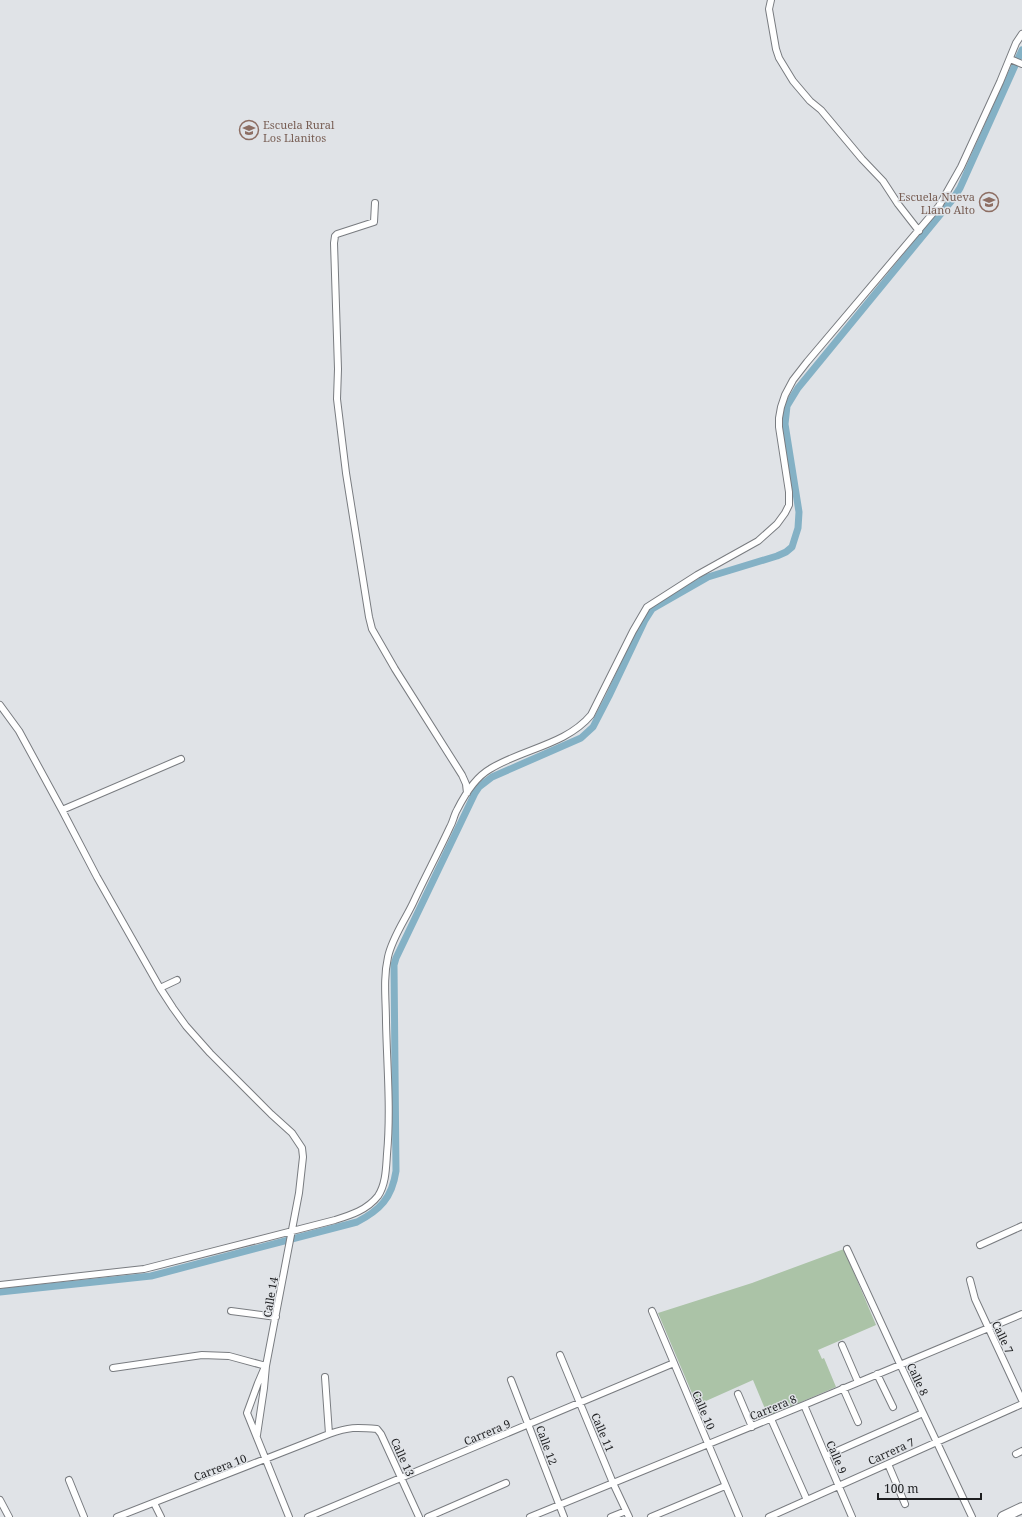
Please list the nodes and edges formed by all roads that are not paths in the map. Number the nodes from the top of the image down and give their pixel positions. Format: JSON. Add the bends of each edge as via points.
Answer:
{"nodes":[{"id":1,"x":771,"y":0,"type":"edge"},
{"id":2,"x":1022,"y":34,"type":"edge"},
{"id":3,"x":1010,"y":59,"type":"junction"},
{"id":4,"x":1022,"y":64,"type":"edge"},
{"id":5,"x":375,"y":203,"type":"dead end"},
{"id":6,"x":919,"y":231,"type":"junction"},
{"id":7,"x":0,"y":705,"type":"edge"},
{"id":8,"x":181,"y":759,"type":"dead end"},
{"id":9,"x":468,"y":794,"type":"junction"},
{"id":10,"x":62,"y":810,"type":"junction"},
{"id":11,"x":177,"y":980,"type":"dead end"},
{"id":12,"x":160,"y":988,"type":"junction"},
{"id":13,"x":1022,"y":1226,"type":"edge"},
{"id":14,"x":291,"y":1231,"type":"junction"},
{"id":15,"x":980,"y":1245,"type":"dead end"},
{"id":16,"x":847,"y":1249,"type":"dead end"},
{"id":17,"x":970,"y":1280,"type":"dead end"},
{"id":18,"x":0,"y":1285,"type":"edge"},
{"id":19,"x":231,"y":1311,"type":"dead end"},
{"id":20,"x":652,"y":1311,"type":"dead end"},
{"id":21,"x":1022,"y":1314,"type":"edge"},
{"id":22,"x":276,"y":1317,"type":"junction"},
{"id":23,"x":988,"y":1328,"type":"junction"},
{"id":24,"x":842,"y":1345,"type":"dead end"},
{"id":25,"x":560,"y":1354,"type":"dead end"},
{"id":26,"x":674,"y":1363,"type":"junction"},
{"id":27,"x":900,"y":1364,"type":"junction"},
{"id":28,"x":266,"y":1366,"type":"junction"},
{"id":29,"x":113,"y":1368,"type":"dead end"},
{"id":30,"x":877,"y":1374,"type":"junction"},
{"id":31,"x":325,"y":1377,"type":"dead end"},
{"id":32,"x":511,"y":1380,"type":"dead end"},
{"id":33,"x":858,"y":1382,"type":"junction"},
{"id":34,"x":843,"y":1388,"type":"junction"},
{"id":35,"x":738,"y":1394,"type":"dead end"},
{"id":36,"x":1022,"y":1400,"type":"edge"},
{"id":37,"x":580,"y":1404,"type":"junction"},
{"id":38,"x":1022,"y":1404,"type":"edge"},
{"id":39,"x":804,"y":1405,"type":"junction"},
{"id":40,"x":893,"y":1407,"type":"dead end"},
{"id":41,"x":923,"y":1414,"type":"junction"},
{"id":42,"x":771,"y":1419,"type":"junction"},
{"id":43,"x":858,"y":1422,"type":"dead end"},
{"id":44,"x":529,"y":1425,"type":"junction"},
{"id":45,"x":752,"y":1426,"type":"junction"},
{"id":46,"x":329,"y":1434,"type":"junction"},
{"id":47,"x":256,"y":1435,"type":"junction"},
{"id":48,"x":936,"y":1442,"type":"junction"},
{"id":49,"x":708,"y":1444,"type":"junction"},
{"id":50,"x":826,"y":1456,"type":"junction"},
{"id":51,"x":266,"y":1460,"type":"junction"},
{"id":52,"x":888,"y":1464,"type":"junction"},
{"id":53,"x":401,"y":1479,"type":"junction"},
{"id":54,"x":69,"y":1480,"type":"dead end"},
{"id":55,"x":506,"y":1483,"type":"dead end"},
{"id":56,"x":613,"y":1483,"type":"junction"},
{"id":57,"x":838,"y":1485,"type":"junction"},
{"id":58,"x":725,"y":1486,"type":"junction"},
{"id":59,"x":0,"y":1500,"type":"edge"},
{"id":60,"x":807,"y":1500,"type":"junction"},
{"id":61,"x":154,"y":1503,"type":"junction"},
{"id":62,"x":559,"y":1504,"type":"junction"},
{"id":63,"x":905,"y":1504,"type":"dead end"},
{"id":64,"x":1022,"y":1508,"type":"edge"},
{"id":65,"x":628,"y":1514,"type":"edge"},
{"id":66,"x":9,"y":1517,"type":"edge"},
{"id":67,"x":84,"y":1517,"type":"edge"},
{"id":68,"x":117,"y":1517,"type":"edge"},
{"id":69,"x":161,"y":1517,"type":"edge"},
{"id":70,"x":289,"y":1517,"type":"edge"},
{"id":71,"x":308,"y":1517,"type":"edge"},
{"id":72,"x":419,"y":1517,"type":"edge"},
{"id":73,"x":428,"y":1517,"type":"edge"},
{"id":74,"x":530,"y":1517,"type":"edge"},
{"id":75,"x":564,"y":1517,"type":"edge"},
{"id":76,"x":611,"y":1517,"type":"edge"},
{"id":77,"x":651,"y":1517,"type":"edge"},
{"id":78,"x":739,"y":1517,"type":"edge"},
{"id":79,"x":768,"y":1517,"type":"edge"},
{"id":80,"x":852,"y":1517,"type":"edge"},
{"id":81,"x":972,"y":1517,"type":"edge"},
{"id":82,"x":1003,"y":1517,"type":"edge"}],
"edges":[{"from":1,"to":6,"type":"street","via":[[769,9],[776,49],[793,81],[883,181]]},
{"from":2,"to":3,"type":"street"},
{"from":3,"to":4,"type":"street"},
{"from":3,"to":6,"type":"street","via":[[961,167],[939,206]]},
{"from":5,"to":9,"type":"street","via":[[374,222],[337,234],[334,243],[338,369],[336,399],[361,568],[372,629],[462,775]]},
{"from":6,"to":9,"type":"street","via":[[807,362],[785,395],[780,407],[779,427],[789,505],[776,524],[754,544],[697,575],[647,607],[585,722],[546,744],[490,769],[479,778]]},
{"from":7,"to":10,"type":"street","name":"Calle 14","via":[[19,731]]},
{"from":8,"to":10,"type":"street"},
{"from":9,"to":14,"type":"street","via":[[456,810],[389,955],[385,978],[388,1148],[383,1185],[370,1205],[353,1214]]},
{"from":10,"to":12,"type":"street","name":"Calle 14"},
{"from":11,"to":12,"type":"street"},
{"from":12,"to":14,"type":"street","name":"Calle 14","via":[[191,1031],[228,1072],[292,1133],[302,1148],[302,1172]]},
{"from":13,"to":15,"type":"street"},
{"from":14,"to":18,"type":"street","via":[[144,1269]]},
{"from":14,"to":22,"type":"street","name":"Calle 14"},
{"from":16,"to":27,"type":"street","name":"Calle 8"},
{"from":17,"to":23,"type":"street","name":"Calle 7"},
{"from":19,"to":22,"type":"street"},
{"from":20,"to":26,"type":"street","name":"Calle 10"},
{"from":21,"to":23,"type":"street","name":"Carrera 8"},
{"from":22,"to":28,"type":"street","name":"Calle 14"},
{"from":23,"to":27,"type":"street","name":"Carrera 8"},
{"from":23,"to":36,"type":"street","name":"Calle 7"},
{"from":24,"to":33,"type":"street"},
{"from":25,"to":37,"type":"street","name":"Calle 11"},
{"from":26,"to":37,"type":"street","name":"Carrera 9"},
{"from":26,"to":49,"type":"street","name":"Calle 10"},
{"from":27,"to":30,"type":"street","name":"Carrera 8"},
{"from":27,"to":41,"type":"street","name":"Calle 8"},
{"from":28,"to":29,"type":"street","via":[[229,1356],[202,1355]]},
{"from":28,"to":47,"type":"street","name":"Calle 14"},
{"from":28,"to":47,"type":"street","name":"Calle 14","via":[[247,1413]]},
{"from":30,"to":33,"type":"street","name":"Carrera 8"},
{"from":30,"to":40,"type":"street"},
{"from":31,"to":46,"type":"street"},
{"from":32,"to":44,"type":"street","name":"Calle 12"},
{"from":33,"to":34,"type":"street","name":"Carrera 8"},
{"from":34,"to":39,"type":"street","name":"Carrera 8"},
{"from":34,"to":43,"type":"street"},
{"from":35,"to":45,"type":"street"},
{"from":37,"to":44,"type":"street","name":"Carrera 9"},
{"from":37,"to":56,"type":"street","name":"Calle 11"},
{"from":38,"to":48,"type":"street","name":"Carrera 7"},
{"from":39,"to":42,"type":"street","name":"Carrera 8"},
{"from":39,"to":50,"type":"street","name":"Calle 9"},
{"from":41,"to":48,"type":"street","name":"Calle 8"},
{"from":41,"to":50,"type":"street"},
{"from":42,"to":45,"type":"street","name":"Carrera 8"},
{"from":42,"to":60,"type":"street"},
{"from":44,"to":53,"type":"street","name":"Carrera 9"},
{"from":44,"to":62,"type":"street","name":"Calle 12"},
{"from":45,"to":49,"type":"street","name":"Carrera 8"},
{"from":46,"to":51,"type":"street","name":"Carrera 10"},
{"from":46,"to":53,"type":"street","name":"Calle 13","via":[[354,1427],[377,1429],[386,1443]]},
{"from":47,"to":51,"type":"street","name":"Calle 14"},
{"from":48,"to":52,"type":"street","name":"Carrera 7"},
{"from":48,"to":81,"type":"street","name":"Calle 8"},
{"from":49,"to":56,"type":"street","name":"Carrera 8"},
{"from":49,"to":58,"type":"street","name":"Calle 10"},
{"from":50,"to":57,"type":"street","name":"Calle 9"},
{"from":51,"to":61,"type":"street","name":"Carrera 10"},
{"from":51,"to":70,"type":"street","name":"Calle 14"},
{"from":52,"to":57,"type":"street","name":"Carrera 7"},
{"from":52,"to":63,"type":"street"},
{"from":53,"to":71,"type":"street","name":"Carrera 9"},
{"from":53,"to":72,"type":"street","name":"Calle 13"},
{"from":54,"to":67,"type":"street"},
{"from":55,"to":73,"type":"street"},
{"from":56,"to":62,"type":"street","name":"Carrera 8"},
{"from":56,"to":65,"type":"street","name":"Calle 11"},
{"from":57,"to":60,"type":"street","name":"Carrera 7"},
{"from":57,"to":80,"type":"street","name":"Calle 9"},
{"from":58,"to":77,"type":"street"},
{"from":58,"to":78,"type":"street","name":"Calle 10"},
{"from":59,"to":66,"type":"street"},
{"from":60,"to":79,"type":"street","name":"Carrera 7"},
{"from":61,"to":68,"type":"street","name":"Carrera 10"},
{"from":61,"to":69,"type":"street"},
{"from":62,"to":74,"type":"street","name":"Carrera 8"},
{"from":62,"to":75,"type":"street","name":"Calle 12"},
{"from":64,"to":82,"type":"main road"},
{"from":65,"to":76,"type":"street"}]}
